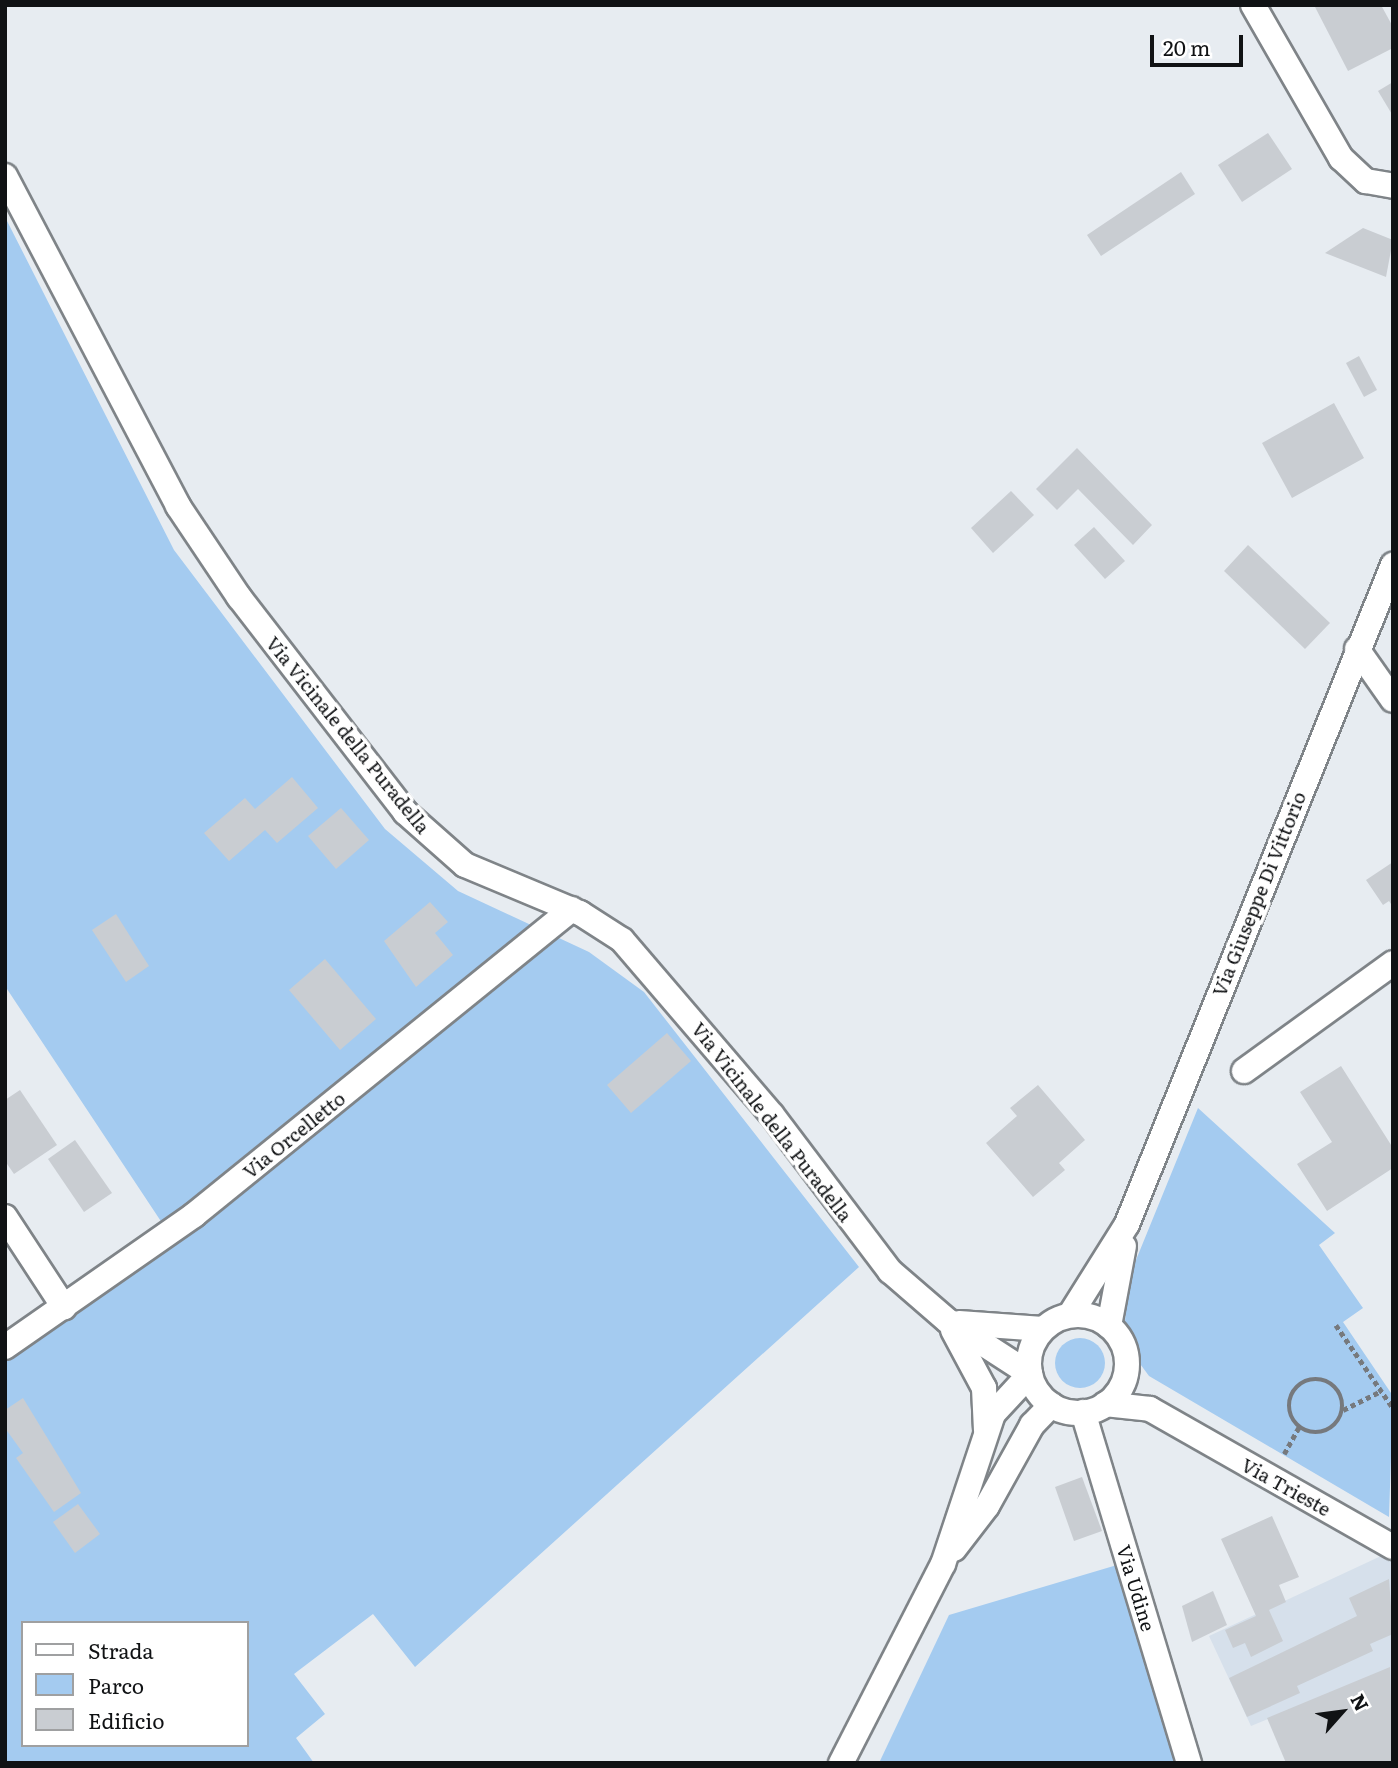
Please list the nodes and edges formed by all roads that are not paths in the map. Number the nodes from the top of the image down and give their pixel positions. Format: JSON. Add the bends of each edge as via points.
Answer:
{"nodes":[{"id":1,"x":1253,"y":5,"type":"edge"},
{"id":2,"x":5,"y":176,"type":"edge"},
{"id":3,"x":1393,"y":186,"type":"edge"},
{"id":4,"x":1393,"y":565,"type":"edge"},
{"id":5,"x":1357,"y":649,"type":"junction"},
{"id":6,"x":1393,"y":700,"type":"edge"},
{"id":7,"x":572,"y":909,"type":"junction"},
{"id":8,"x":1393,"y":963,"type":"edge"},
{"id":9,"x":1244,"y":1071,"type":"dead end"},
{"id":10,"x":5,"y":1217,"type":"edge"},
{"id":11,"x":1128,"y":1224,"type":"junction"},
{"id":12,"x":64,"y":1307,"type":"junction"},
{"id":13,"x":1070,"y":1315,"type":"junction"},
{"id":14,"x":948,"y":1321,"type":"junction"},
{"id":15,"x":1110,"y":1326,"type":"junction"},
{"id":16,"x":1042,"y":1329,"type":"junction"},
{"id":17,"x":5,"y":1347,"type":"edge"},
{"id":18,"x":1126,"y":1367,"type":"junction"},
{"id":19,"x":1030,"y":1374,"type":"junction"},
{"id":20,"x":1051,"y":1405,"type":"junction"},
{"id":21,"x":1094,"y":1408,"type":"junction"},
{"id":22,"x":1179,"y":1427,"type":"junction"},
{"id":23,"x":986,"y":1431,"type":"junction"},
{"id":24,"x":1017,"y":1451,"type":"junction"},
{"id":25,"x":1393,"y":1547,"type":"edge"},
{"id":26,"x":943,"y":1564,"type":"junction"},
{"id":27,"x":841,"y":1763,"type":"edge"},
{"id":28,"x":1189,"y":1763,"type":"edge"}],
"edges":[{"from":1,"to":3,"type":"street","via":[[1341,158],[1366,181]]},
{"from":2,"to":7,"type":"street","name":"Via Vicinale della Puradella","via":[[178,506],[357,751],[419,828],[454,858]]},
{"from":4,"to":5,"type":"street","name":"Via Giuseppe Di Vittorio"},
{"from":5,"to":6,"type":"street"},
{"from":5,"to":11,"type":"street","name":"Via Giuseppe Di Vittorio"},
{"from":7,"to":12,"type":"street","name":"Via Orcelletto","via":[[194,1214]]},
{"from":7,"to":14,"type":"street","name":"Via Vicinale della Puradella","via":[[641,958],[890,1271]]},
{"from":8,"to":9,"type":"street"},
{"from":10,"to":12,"type":"street"},
{"from":11,"to":13,"type":"street","name":"Via Giuseppe Di Vittorio"},
{"from":11,"to":15,"type":"street","name":"Via Giuseppe Di Vittorio"},
{"from":12,"to":17,"type":"street","name":"Via Orcelletto"},
{"from":13,"to":15,"type":"street"},
{"from":13,"to":16,"type":"street"},
{"from":14,"to":16,"type":"street"},
{"from":14,"to":19,"type":"street","name":"Via Vicinale della Puradella"},
{"from":14,"to":23,"type":"street","via":[[984,1388]]},
{"from":15,"to":18,"type":"street","via":[[1119,1338]]},
{"from":16,"to":19,"type":"street","via":[[1030,1350]]},
{"from":18,"to":21,"type":"street"},
{"from":18,"to":22,"type":"street","name":"Via Trieste"},
{"from":19,"to":20,"type":"street"},
{"from":19,"to":23,"type":"street"},
{"from":20,"to":21,"type":"street"},
{"from":20,"to":24,"type":"street"},
{"from":21,"to":22,"type":"street","name":"Via Trieste","via":[[1129,1403]]},
{"from":21,"to":28,"type":"street","name":"Via Udine"},
{"from":22,"to":25,"type":"street","name":"Via Trieste"},
{"from":23,"to":24,"type":"street"},
{"from":23,"to":26,"type":"street"},
{"from":24,"to":26,"type":"street","via":[[987,1506]]},
{"from":26,"to":27,"type":"street"}]}
